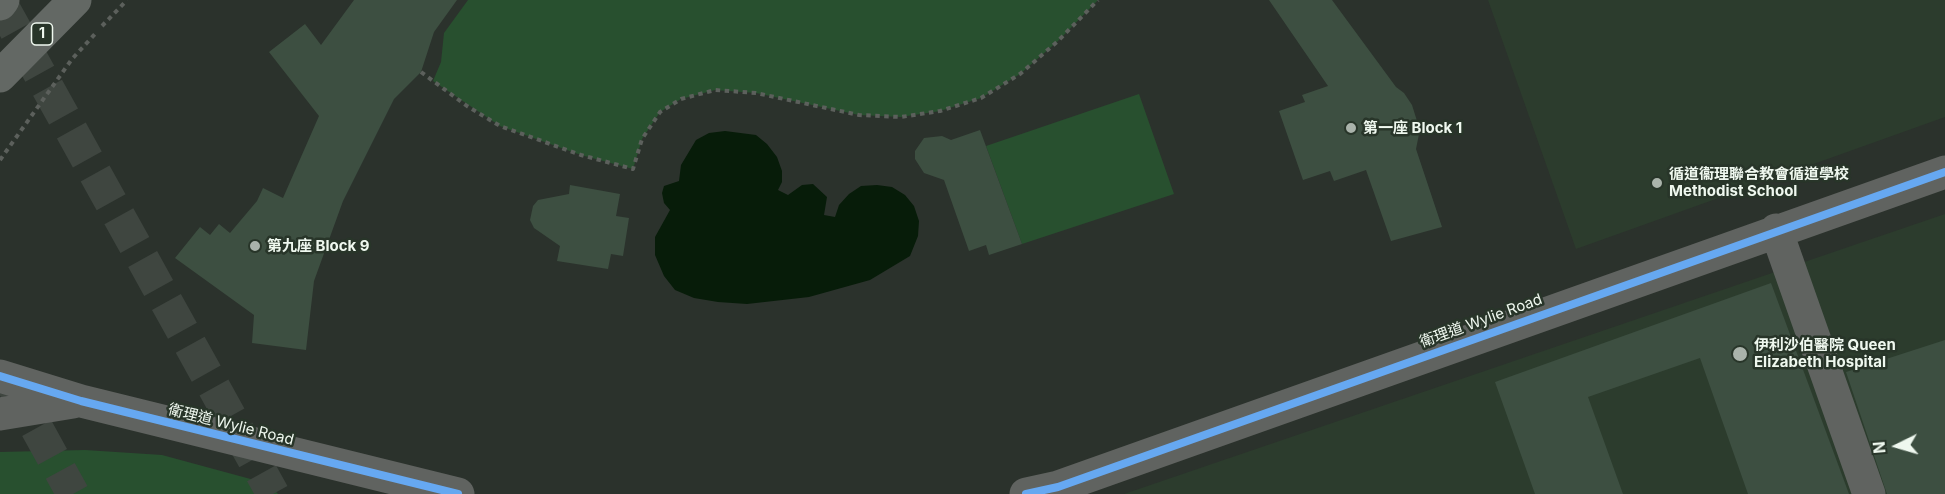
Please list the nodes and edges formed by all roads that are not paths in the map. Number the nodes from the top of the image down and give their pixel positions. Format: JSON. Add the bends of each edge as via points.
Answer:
{"nodes":[{"id":1,"x":3,"y":0,"type":"edge"},
{"id":2,"x":75,"y":0,"type":"edge"},
{"id":3,"x":0,"y":4,"type":"edge"},
{"id":4,"x":3,"y":78,"type":"edge"},
{"id":5,"x":1945,"y":172,"type":"edge"},
{"id":6,"x":1776,"y":230,"type":"junction"},
{"id":7,"x":0,"y":376,"type":"edge"},
{"id":8,"x":81,"y":401,"type":"junction"},
{"id":9,"x":0,"y":414,"type":"edge"},
{"id":10,"x":361,"y":483,"type":"edge"},
{"id":11,"x":1059,"y":491,"type":"edge"},
{"id":12,"x":458,"y":494,"type":"edge"},
{"id":13,"x":1026,"y":494,"type":"edge"},
{"id":14,"x":1869,"y":494,"type":"edge"}],
"edges":[{"from":1,"to":3,"type":"highway"},
{"from":2,"to":4,"type":"highway","number":"1"},
{"from":5,"to":6,"type":"street","name":"衛理道 Wylie Road"},
{"from":6,"to":11,"type":"street","name":"衛理道 Wylie Road"},
{"from":6,"to":14,"type":"street"},
{"from":7,"to":8,"type":"street","name":"衛理道 Wylie Road"},
{"from":8,"to":9,"type":"street"},
{"from":8,"to":10,"type":"street","name":"衛理道 Wylie Road"},
{"from":10,"to":12,"type":"street","name":"衛理道 Wylie Road"},
{"from":11,"to":13,"type":"street","name":"衛理道 Wylie Road"}]}
